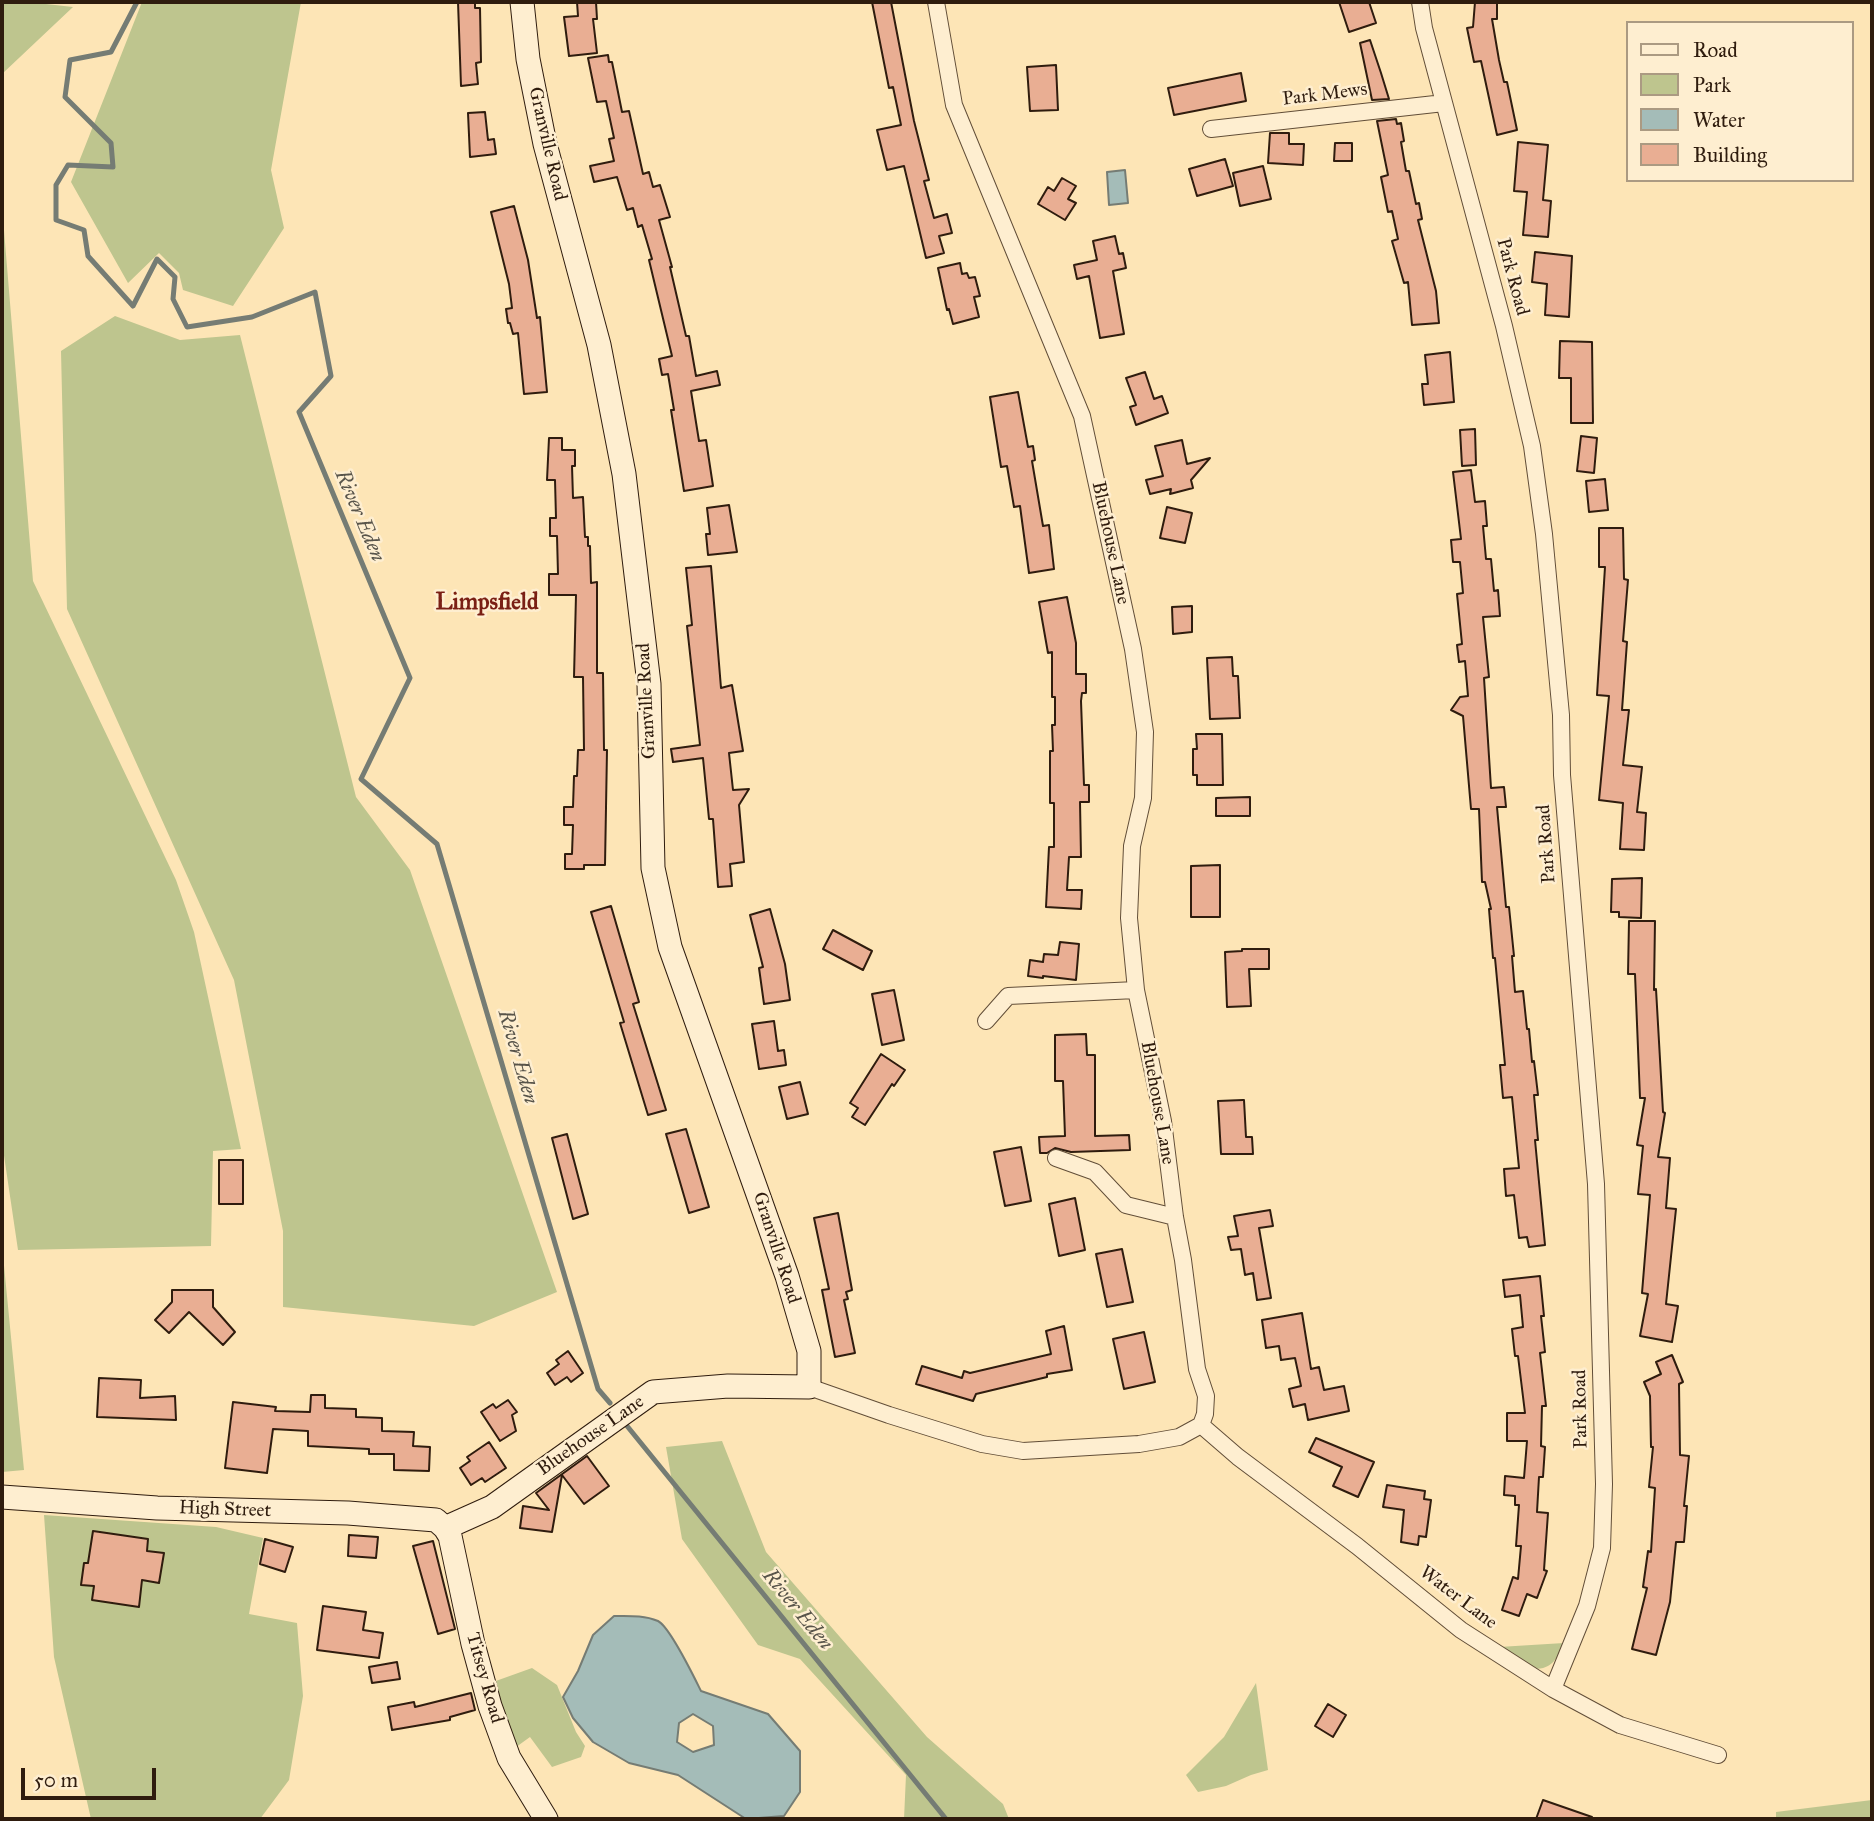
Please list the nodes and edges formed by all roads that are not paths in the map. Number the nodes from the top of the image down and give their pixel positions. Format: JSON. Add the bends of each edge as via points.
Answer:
{"nodes":[{"id":1,"x":522,"y":2,"type":"edge"},
{"id":2,"x":936,"y":2,"type":"edge"},
{"id":3,"x":1420,"y":2,"type":"edge"},
{"id":4,"x":1444,"y":103,"type":"junction"},
{"id":5,"x":1211,"y":129,"type":"dead end"},
{"id":6,"x":1136,"y":990,"type":"junction"},
{"id":7,"x":986,"y":1021,"type":"dead end"},
{"id":8,"x":1056,"y":1158,"type":"dead end"},
{"id":9,"x":1175,"y":1217,"type":"junction"},
{"id":10,"x":809,"y":1387,"type":"junction"},
{"id":11,"x":1201,"y":1425,"type":"junction"},
{"id":12,"x":2,"y":1497,"type":"edge"},
{"id":13,"x":445,"y":1528,"type":"junction"},
{"id":14,"x":1553,"y":1689,"type":"junction"},
{"id":15,"x":1718,"y":1755,"type":"dead end"},
{"id":16,"x":545,"y":1819,"type":"edge"}],
"edges":[{"from":1,"to":10,"type":"street","name":"Granville Road","via":[[545,144],[599,345],[624,474],[649,684],[653,868],[670,947],[787,1276],[809,1351]]},
{"from":2,"to":6,"type":"street","name":"Bluehouse Lane","via":[[954,105],[1082,416],[1133,649],[1145,732],[1143,798],[1132,846],[1129,918]]},
{"from":3,"to":4,"type":"street","name":"Park Road"},
{"from":4,"to":5,"type":"street","name":"Park Mews"},
{"from":4,"to":14,"type":"street","name":"Park Road","via":[[1532,446],[1561,715],[1595,1170],[1602,1548],[1587,1606]]},
{"from":6,"to":7,"type":"street","via":[[1008,996]]},
{"from":6,"to":9,"type":"street","name":"Bluehouse Lane","via":[[1163,1121]]},
{"from":8,"to":9,"type":"street","via":[[1095,1172],[1126,1205]]},
{"from":9,"to":11,"type":"street","name":"Bluehouse Lane","via":[[1206,1396]]},
{"from":10,"to":11,"type":"street","name":"Bluehouse Lane","via":[[982,1444],[1023,1451],[1139,1444],[1179,1437]]},
{"from":10,"to":13,"type":"street","name":"Bluehouse Lane","via":[[727,1386],[653,1392],[492,1507]]},
{"from":11,"to":14,"type":"street","name":"Water Lane","via":[[1461,1630]]},
{"from":12,"to":13,"type":"street","name":"High Street","via":[[157,1508],[348,1513],[436,1520]]},
{"from":13,"to":16,"type":"street","name":"Titsey Road","via":[[490,1706],[509,1758]]},
{"from":14,"to":15,"type":"street","name":"Water Lane","via":[[1620,1725]]}]}
